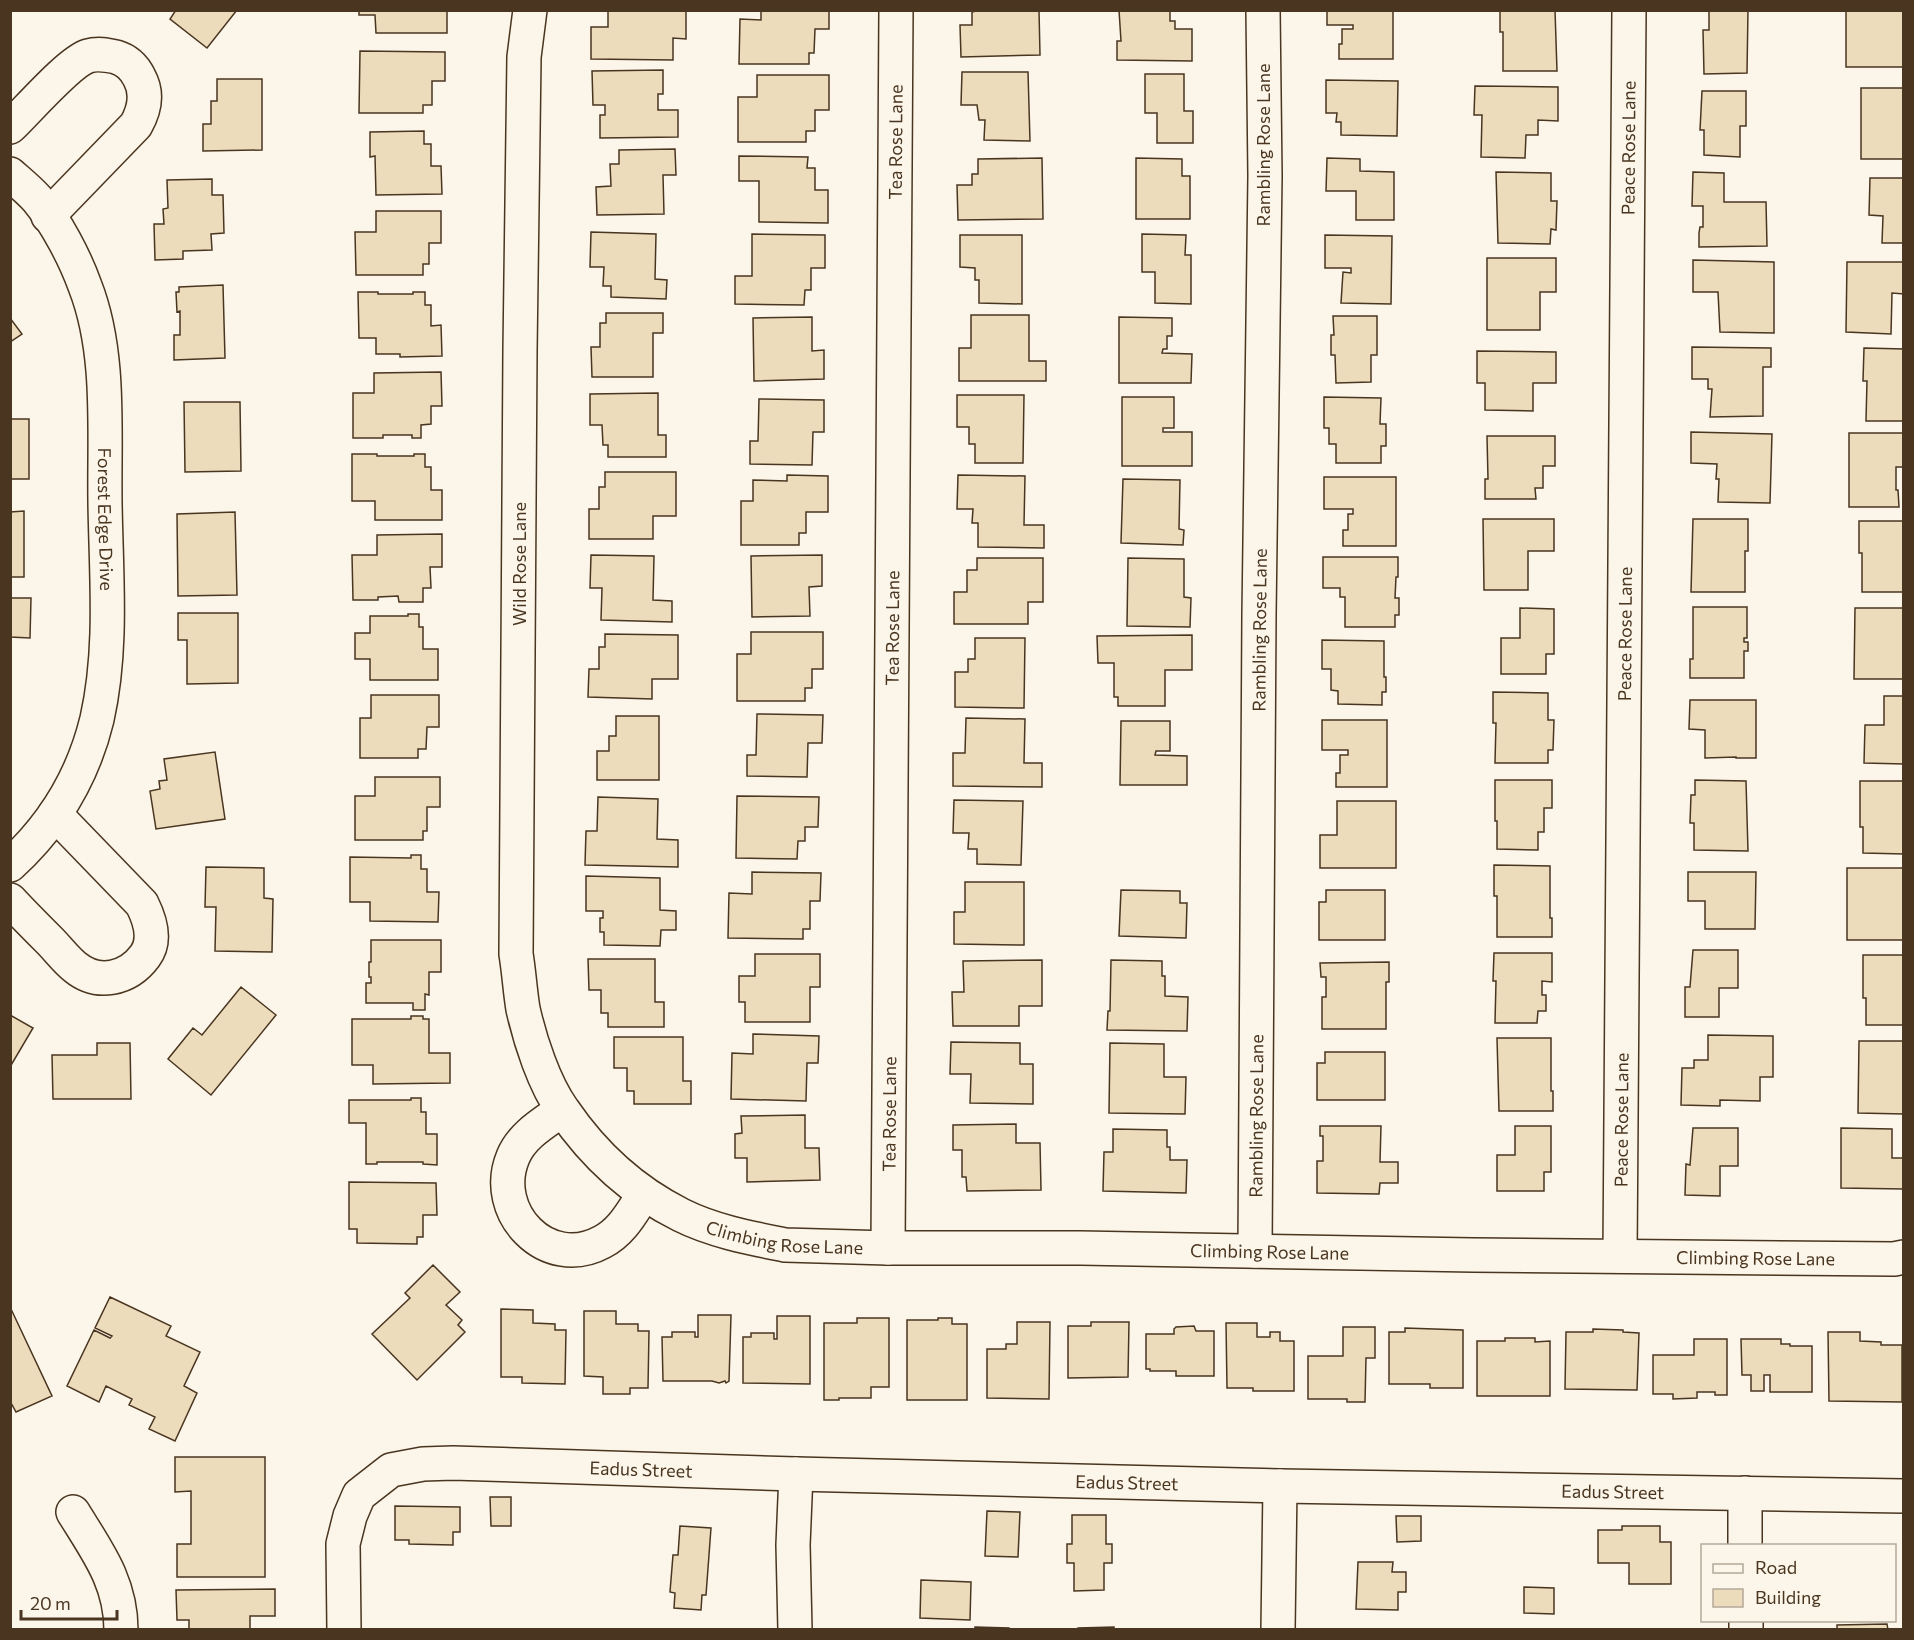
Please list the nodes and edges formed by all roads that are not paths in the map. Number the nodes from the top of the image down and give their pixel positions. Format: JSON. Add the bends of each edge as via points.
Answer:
{"nodes":[{"id":1,"x":530,"y":10,"type":"edge"},
{"id":2,"x":896,"y":10,"type":"edge"},
{"id":3,"x":1263,"y":10,"type":"edge"},
{"id":4,"x":1629,"y":10,"type":"edge"},
{"id":5,"x":10,"y":127,"type":"edge"},
{"id":6,"x":10,"y":174,"type":"edge"},
{"id":7,"x":48,"y":216,"type":"junction"},
{"id":8,"x":56,"y":814,"type":"junction"},
{"id":9,"x":10,"y":865,"type":"edge"},
{"id":10,"x":10,"y":900,"type":"edge"},
{"id":11,"x":562,"y":1110,"type":"junction"},
{"id":12,"x":644,"y":1194,"type":"junction"},
{"id":13,"x":888,"y":1248,"type":"junction"},
{"id":14,"x":1255,"y":1251,"type":"junction"},
{"id":15,"x":1620,"y":1256,"type":"junction"},
{"id":16,"x":1904,"y":1257,"type":"edge"},
{"id":17,"x":796,"y":1474,"type":"junction"},
{"id":18,"x":1280,"y":1486,"type":"junction"},
{"id":19,"x":1745,"y":1493,"type":"junction"},
{"id":20,"x":1904,"y":1496,"type":"edge"},
{"id":21,"x":73,"y":1512,"type":"dead end"},
{"id":22,"x":1745,"y":1544,"type":"edge"},
{"id":23,"x":121,"y":1629,"type":"edge"},
{"id":24,"x":344,"y":1629,"type":"edge"},
{"id":25,"x":795,"y":1629,"type":"edge"},
{"id":26,"x":1278,"y":1629,"type":"edge"}],
"edges":[{"from":1,"to":11,"type":"street","name":"Wild Rose Lane","via":[[525,57],[520,351],[516,954],[523,1008],[538,1060]]},
{"from":2,"to":13,"type":"street","name":"Tea Rose Lane"},
{"from":3,"to":14,"type":"street","name":"Rambling Rose Lane"},
{"from":4,"to":15,"type":"street","name":"Peace Rose Lane"},
{"from":5,"to":7,"type":"street","via":[[74,64],[88,56],[121,58],[135,69],[144,85],[146,95],[136,124]]},
{"from":6,"to":7,"type":"street","name":"Forest Edge Drive","via":[[37,199]]},
{"from":7,"to":8,"type":"street","name":"Forest Edge Drive","via":[[69,248],[98,328],[103,382],[107,594],[104,674],[96,720],[83,762]]},
{"from":8,"to":9,"type":"street","name":"Forest Edge Drive"},
{"from":8,"to":10,"type":"street","via":[[142,904],[150,919],[152,936],[146,954],[135,968],[119,976],[92,976],[76,968]]},
{"from":11,"to":12,"type":"street","name":"Wild Rose Lane","via":[[592,1147]]},
{"from":11,"to":12,"type":"street","via":[[527,1135],[513,1156],[507,1176],[509,1202],[519,1223],[546,1244],[579,1250],[602,1243],[621,1229]]},
{"from":12,"to":13,"type":"street","name":"Climbing Rose Lane","via":[[682,1216],[733,1234],[785,1245]]},
{"from":13,"to":14,"type":"street","name":"Climbing Rose Lane"},
{"from":14,"to":15,"type":"street","name":"Climbing Rose Lane"},
{"from":15,"to":16,"type":"street","name":"Climbing Rose Lane"},
{"from":17,"to":18,"type":"street","name":"Eadus Street"},
{"from":17,"to":24,"type":"street","name":"Eadus Street","via":[[453,1463],[391,1470],[359,1495],[350,1516],[343,1545]]},
{"from":17,"to":25,"type":"street"},
{"from":18,"to":19,"type":"street","name":"Eadus Street"},
{"from":18,"to":26,"type":"street"},
{"from":19,"to":20,"type":"street","name":"Eadus Street"},
{"from":19,"to":22,"type":"street"},
{"from":21,"to":23,"type":"street","via":[[110,1572],[121,1613]]}]}
